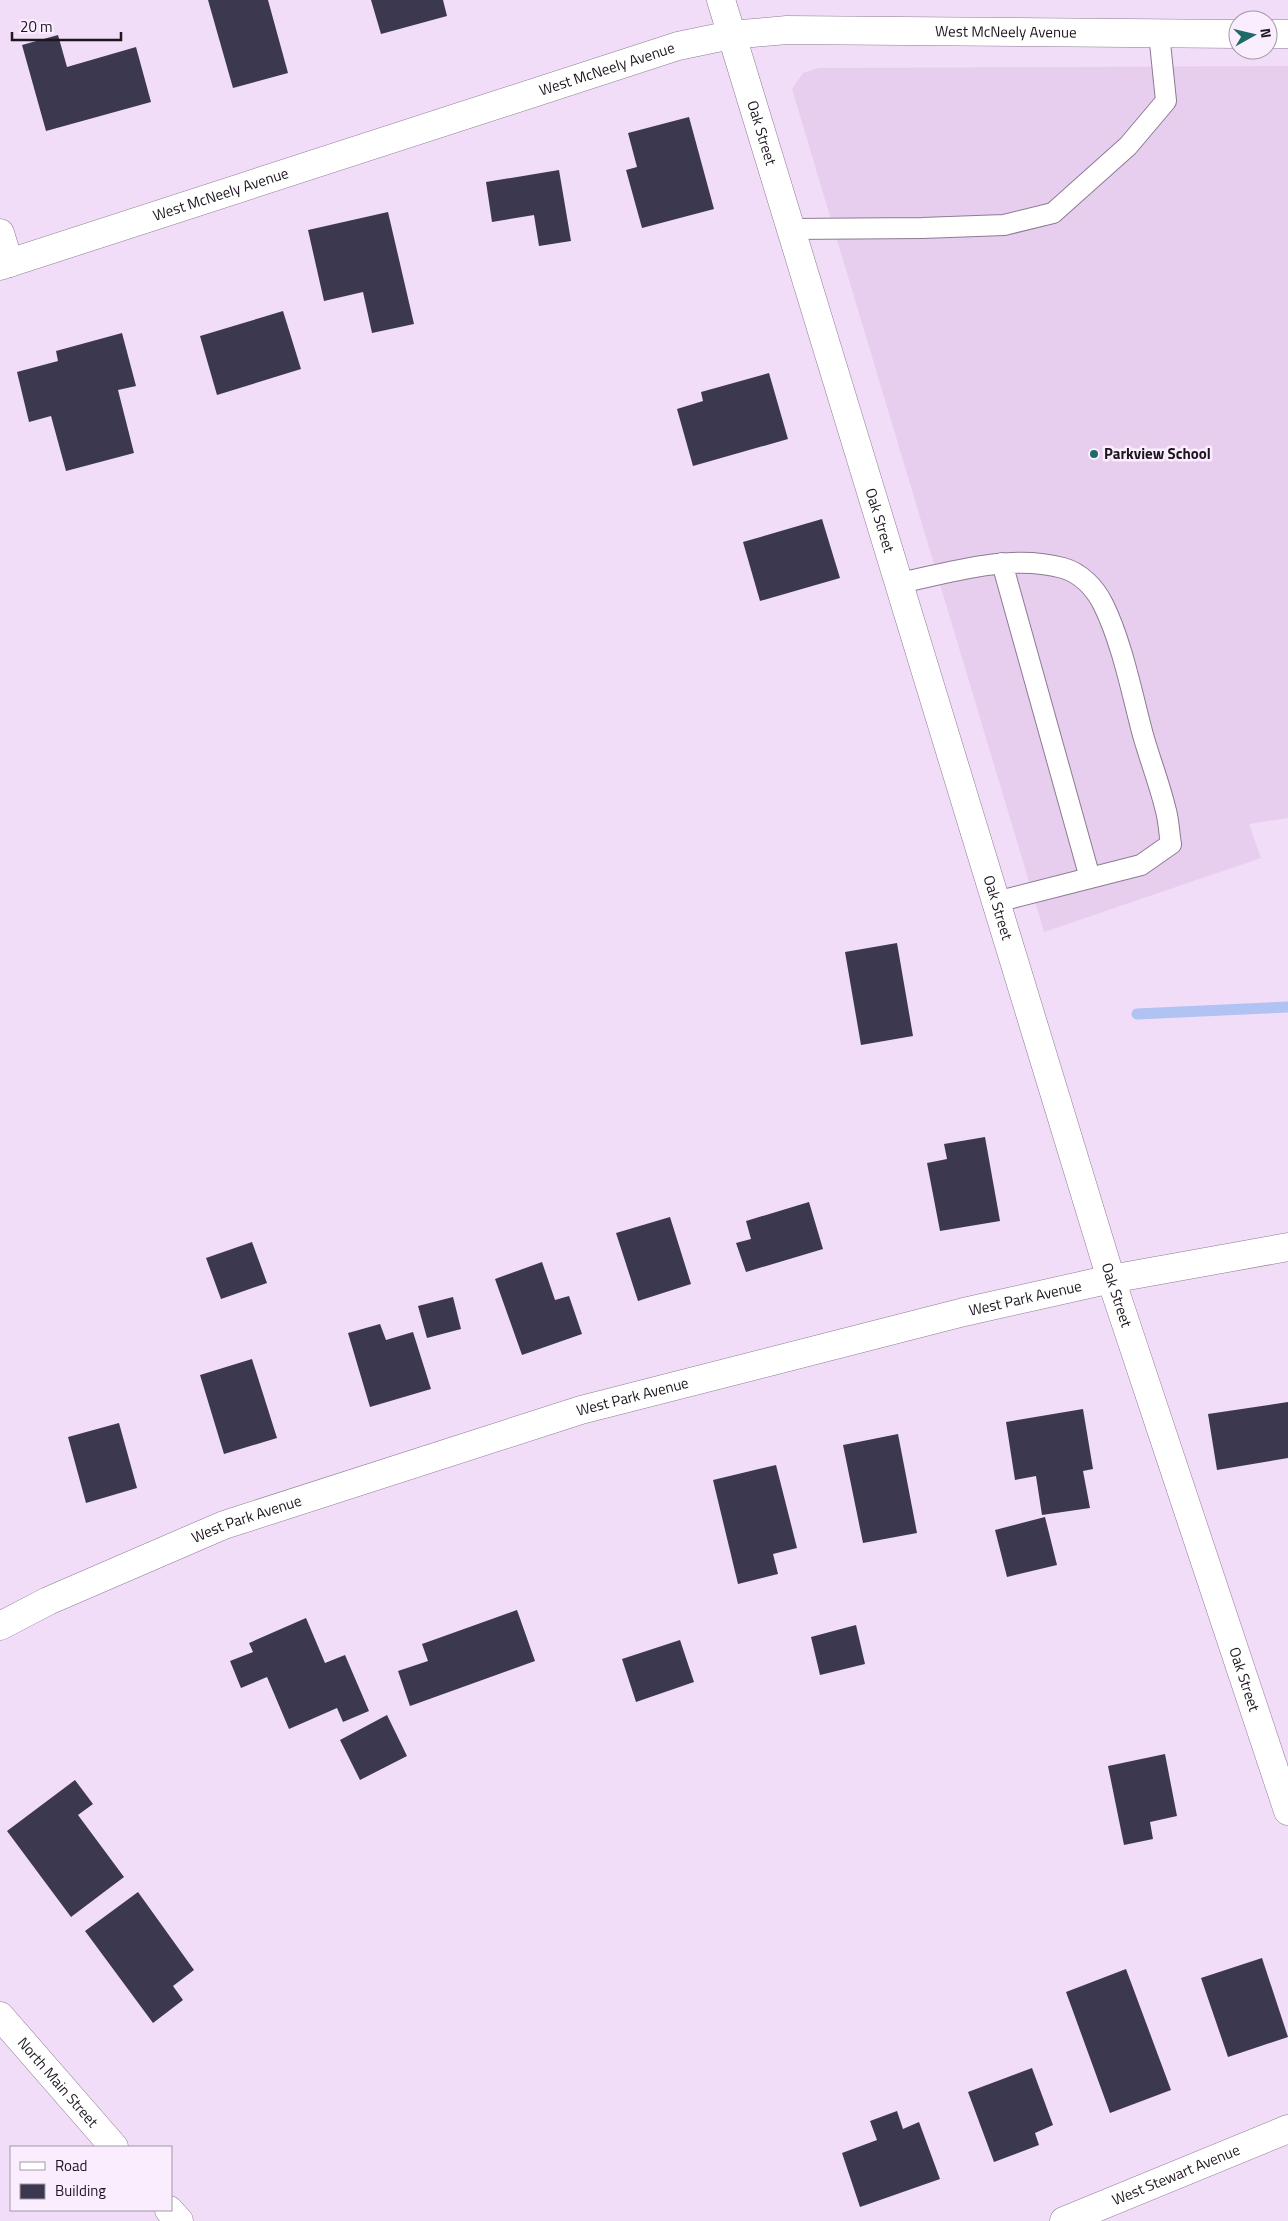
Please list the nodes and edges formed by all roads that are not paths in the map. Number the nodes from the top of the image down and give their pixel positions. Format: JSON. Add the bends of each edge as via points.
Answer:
{"nodes":[{"id":1,"x":721,"y":0,"type":"edge"},
{"id":2,"x":1159,"y":33,"type":"junction"},
{"id":3,"x":1228,"y":34,"type":"edge"},
{"id":4,"x":731,"y":35,"type":"junction"},
{"id":5,"x":791,"y":230,"type":"junction"},
{"id":6,"x":0,"y":233,"type":"edge"},
{"id":7,"x":5,"y":265,"type":"edge"},
{"id":8,"x":1002,"y":563,"type":"junction"},
{"id":9,"x":898,"y":584,"type":"junction"},
{"id":10,"x":1090,"y":878,"type":"junction"},
{"id":11,"x":996,"y":902,"type":"junction"},
{"id":12,"x":1288,"y":1247,"type":"edge"},
{"id":13,"x":1111,"y":1280,"type":"junction"},
{"id":14,"x":1,"y":1623,"type":"edge"},
{"id":15,"x":1288,"y":1811,"type":"edge"},
{"id":16,"x":0,"y":2016,"type":"edge"},
{"id":17,"x":1288,"y":2129,"type":"edge"},
{"id":18,"x":113,"y":2146,"type":"edge"},
{"id":19,"x":170,"y":2211,"type":"edge"},
{"id":20,"x":179,"y":2221,"type":"edge"},
{"id":21,"x":1064,"y":2221,"type":"edge"}],
"edges":[{"from":1,"to":4,"type":"street","name":"Oak Street"},
{"from":2,"to":3,"type":"street","name":"West McNeely Avenue"},
{"from":2,"to":4,"type":"street","name":"West McNeely Avenue","via":[[786,30]]},
{"from":2,"to":5,"type":"lane","via":[[1166,101],[1128,146],[1053,213],[1004,225]]},
{"from":4,"to":5,"type":"street","name":"Oak Street"},
{"from":4,"to":7,"type":"street","name":"West McNeely Avenue","via":[[678,46]]},
{"from":5,"to":9,"type":"street","name":"Oak Street"},
{"from":6,"to":7,"type":"street"},
{"from":8,"to":9,"type":"lane"},
{"from":8,"to":10,"type":"lane"},
{"from":8,"to":10,"type":"lane","via":[[1035,563],[1064,568],[1092,586],[1104,605],[1122,656],[1166,810],[1171,844],[1141,864]]},
{"from":9,"to":11,"type":"street","name":"Oak Street"},
{"from":10,"to":11,"type":"lane"},
{"from":11,"to":13,"type":"street","name":"Oak Street"},
{"from":12,"to":13,"type":"street","name":"West Park Avenue"},
{"from":13,"to":14,"type":"street","name":"West Park Avenue","via":[[945,1316],[581,1410],[224,1525]]},
{"from":13,"to":15,"type":"street","name":"Oak Street"},
{"from":16,"to":18,"type":"street","name":"North Main Street"},
{"from":17,"to":21,"type":"street","name":"West Stewart Avenue"},
{"from":19,"to":20,"type":"street"}]}
